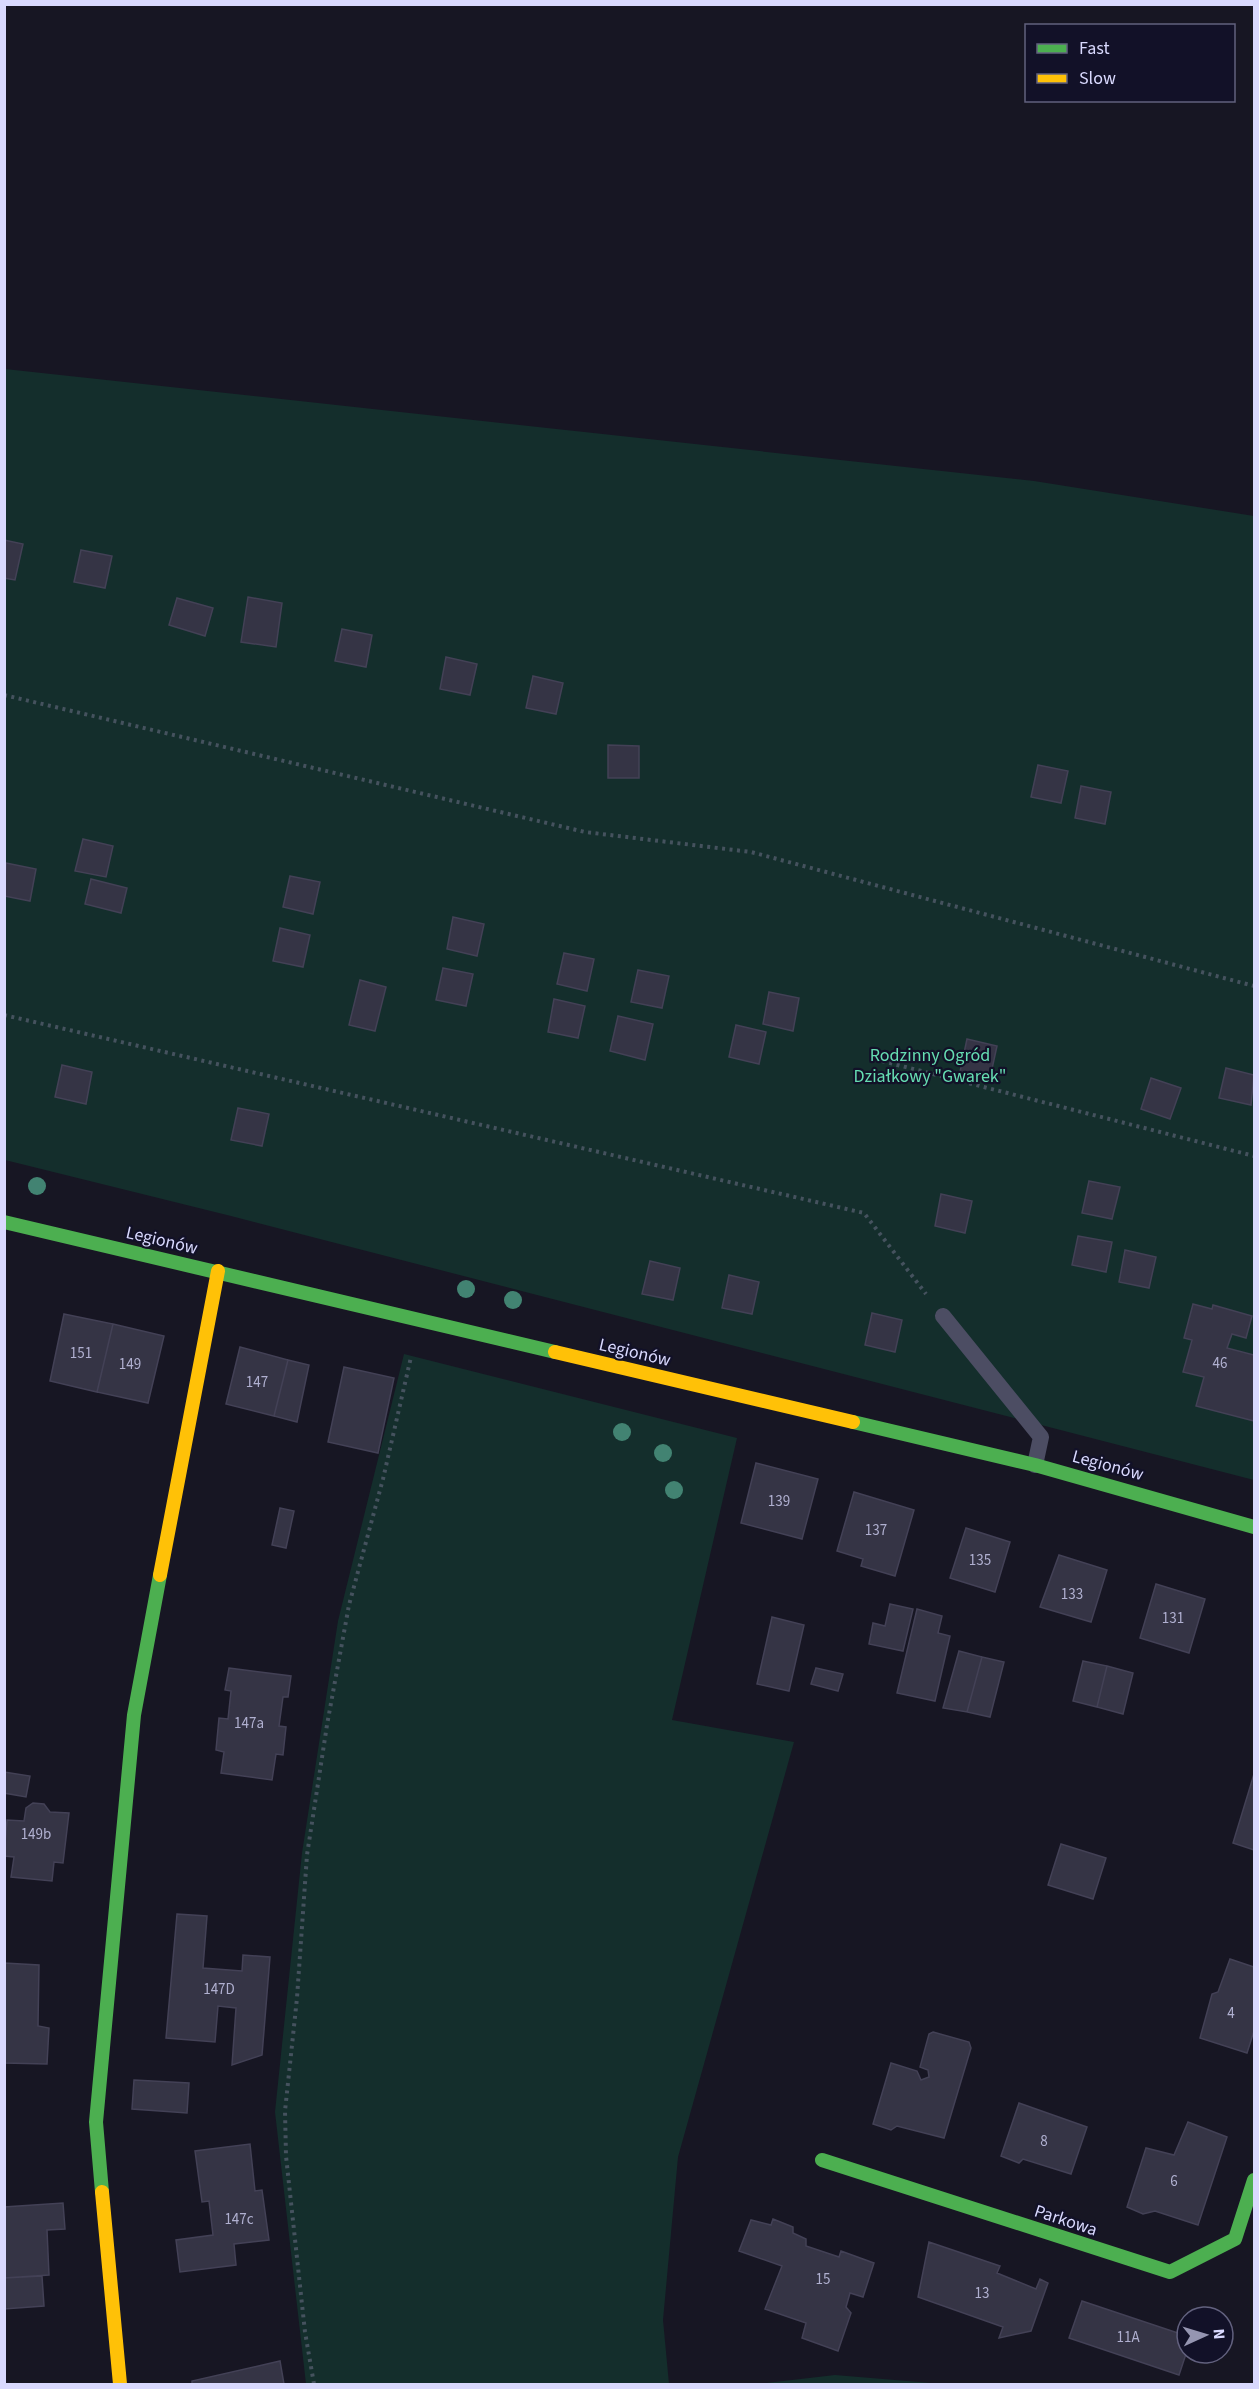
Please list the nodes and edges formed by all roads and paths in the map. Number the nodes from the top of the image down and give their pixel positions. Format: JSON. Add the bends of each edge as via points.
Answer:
{"nodes":[{"id":1,"x":4,"y":695,"type":"edge"},
{"id":2,"x":1254,"y":986,"type":"edge"},
{"id":3,"x":4,"y":1015,"type":"edge"},
{"id":4,"x":882,"y":1061,"type":"dead end"},
{"id":5,"x":1254,"y":1156,"type":"edge"},
{"id":6,"x":4,"y":1222,"type":"edge"},
{"id":7,"x":218,"y":1271,"type":"junction"},
{"id":8,"x":943,"y":1316,"type":"joint"},
{"id":9,"x":411,"y":1355,"type":"dead end"},
{"id":10,"x":1035,"y":1465,"type":"junction"},
{"id":11,"x":1254,"y":1527,"type":"edge"},
{"id":12,"x":822,"y":2160,"type":"dead end"},
{"id":13,"x":1254,"y":2180,"type":"edge"},
{"id":14,"x":120,"y":2385,"type":"edge"},
{"id":15,"x":314,"y":2385,"type":"edge"}],
"edges":[{"from":1,"to":2,"type":"path","via":[[585,832],[751,852]]},
{"from":3,"to":8,"type":"path","via":[[864,1213]]},
{"from":4,"to":5,"type":"path"},
{"from":6,"to":7,"type":"street","name":"Legionów"},
{"from":7,"to":10,"type":"street","name":"Legionów"},
{"from":7,"to":14,"type":"street","via":[[134,1715],[96,2122]]},
{"from":8,"to":10,"type":"lane","via":[[1041,1437]]},
{"from":9,"to":15,"type":"path","via":[[349,1605],[307,1855],[285,2111],[305,2332]]},
{"from":10,"to":11,"type":"street","name":"Legionów"},
{"from":12,"to":13,"type":"street","name":"Parkowa","via":[[1170,2272],[1236,2239]]}]}
